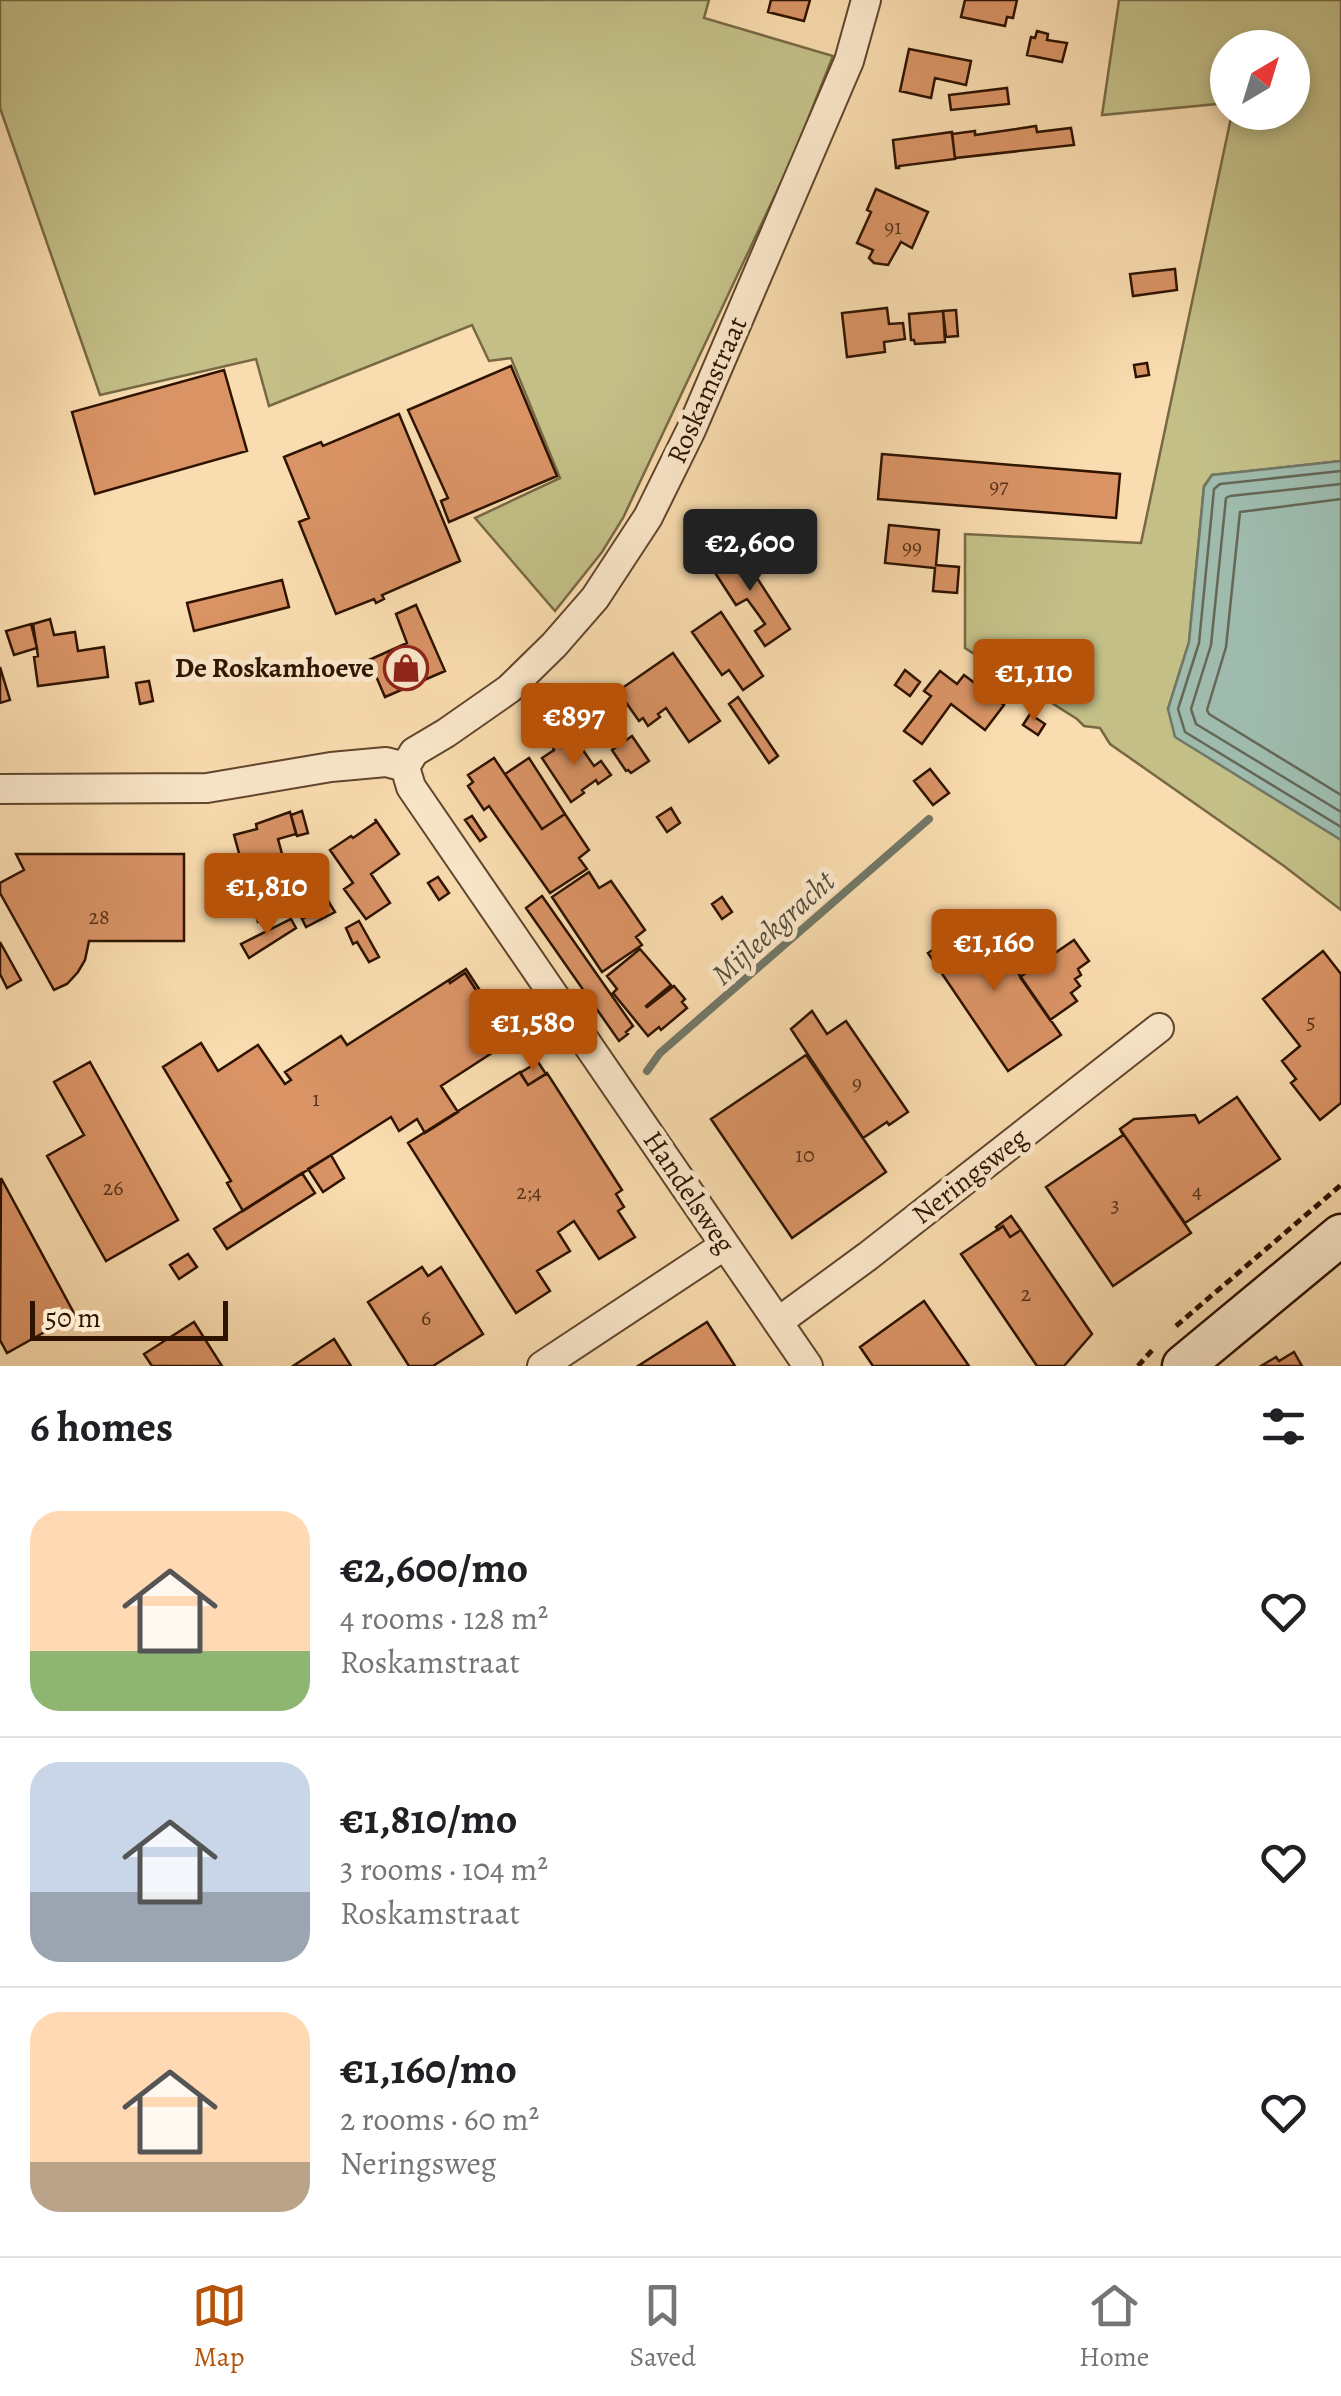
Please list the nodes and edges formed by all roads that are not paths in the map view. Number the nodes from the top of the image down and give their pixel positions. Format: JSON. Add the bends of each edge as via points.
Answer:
{"nodes":[{"id":1,"x":866,"y":0,"type":"edge"},
{"id":2,"x":405,"y":768,"type":"junction"},
{"id":3,"x":0,"y":789,"type":"edge"},
{"id":4,"x":1159,"y":1028,"type":"dead end"},
{"id":5,"x":1341,"y":1234,"type":"edge"},
{"id":6,"x":725,"y":1244,"type":"junction"},
{"id":7,"x":778,"y":1322,"type":"junction"},
{"id":8,"x":1169,"y":1348,"type":"edge"},
{"id":9,"x":542,"y":1366,"type":"edge"},
{"id":10,"x":808,"y":1366,"type":"edge"}],
"edges":[{"from":1,"to":2,"type":"street","name":"Roskamstraat","via":[[849,61],[648,516],[595,598],[554,646],[509,689],[414,752]]},
{"from":2,"to":3,"type":"street","via":[[386,762],[330,767],[207,788]]},
{"from":2,"to":6,"type":"street","name":"Handelsweg","via":[[411,787]]},
{"from":4,"to":7,"type":"street","name":"Neringsweg"},
{"from":5,"to":8,"type":"street"},
{"from":6,"to":7,"type":"street","name":"Handelsweg"},
{"from":6,"to":9,"type":"street"},
{"from":7,"to":10,"type":"street","name":"Handelsweg"}]}
